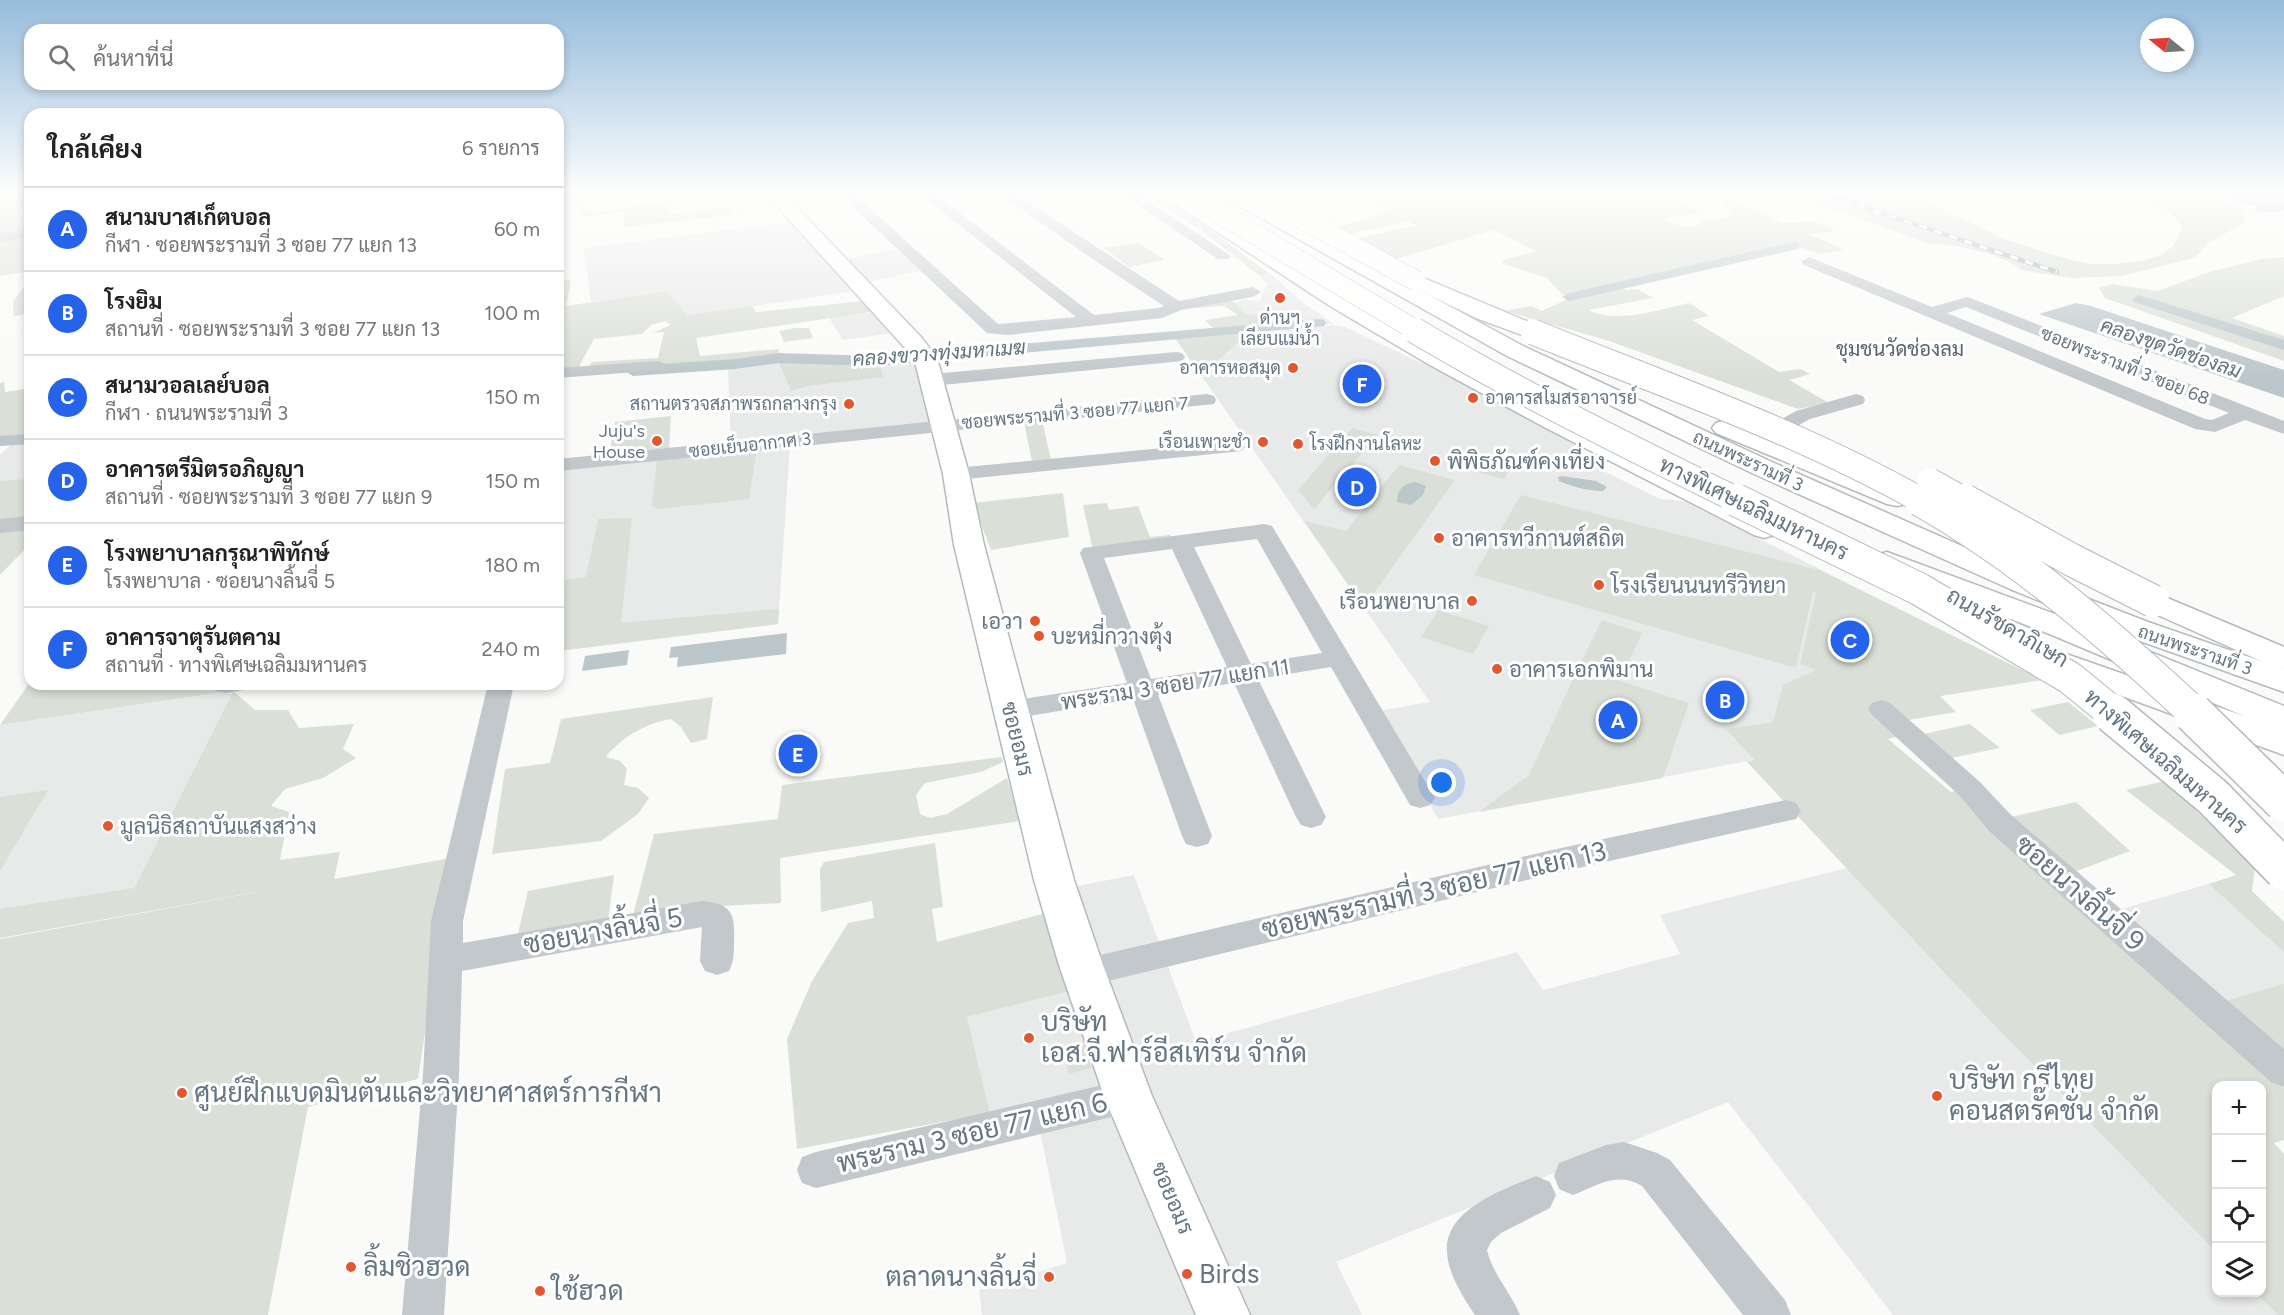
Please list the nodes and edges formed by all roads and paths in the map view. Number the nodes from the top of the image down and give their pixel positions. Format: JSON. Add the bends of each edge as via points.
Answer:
{"nodes":[{"id":1,"x":830,"y":256,"type":"edge"},
{"id":2,"x":913,"y":256,"type":"edge"},
{"id":3,"x":1007,"y":256,"type":"edge"},
{"id":4,"x":1098,"y":256,"type":"edge"},
{"id":5,"x":1267,"y":256,"type":"edge"},
{"id":6,"x":1292,"y":256,"type":"edge"},
{"id":7,"x":1306,"y":256,"type":"edge"},
{"id":8,"x":1324,"y":256,"type":"edge"},
{"id":9,"x":1343,"y":256,"type":"edge"},
{"id":10,"x":1368,"y":256,"type":"edge"},
{"id":11,"x":1371,"y":256,"type":"edge"},
{"id":12,"x":1809,"y":262,"type":"dead end"},
{"id":13,"x":1253,"y":292,"type":"dead end"},
{"id":14,"x":1176,"y":306,"type":"junction"},
{"id":15,"x":1929,"y":313,"type":"junction"},
{"id":16,"x":1092,"y":322,"type":"junction"},
{"id":17,"x":1533,"y":332,"type":"junction"},
{"id":18,"x":1176,"y":357,"type":"dead end"},
{"id":19,"x":926,"y":364,"type":"junction"},
{"id":20,"x":656,"y":366,"type":"dead end"},
{"id":21,"x":564,"y":373,"type":"edge"},
{"id":22,"x":1523,"y":383,"type":"junction"},
{"id":23,"x":1207,"y":400,"type":"dead end"},
{"id":24,"x":1856,"y":400,"type":"dead end"},
{"id":25,"x":1637,"y":408,"type":"junction"},
{"id":26,"x":2244,"y":413,"type":"junction"},
{"id":27,"x":1552,"y":422,"type":"junction"},
{"id":28,"x":943,"y":425,"type":"junction"},
{"id":29,"x":2284,"y":428,"type":"edge"},
{"id":30,"x":1757,"y":440,"type":"junction"},
{"id":31,"x":1235,"y":447,"type":"dead end"},
{"id":32,"x":564,"y":464,"type":"edge"},
{"id":33,"x":1690,"y":469,"type":"junction"},
{"id":34,"x":956,"y":474,"type":"junction"},
{"id":35,"x":1716,"y":505,"type":"junction"},
{"id":36,"x":24,"y":524,"type":"edge"},
{"id":37,"x":0,"y":526,"type":"edge"},
{"id":38,"x":1180,"y":542,"type":"junction"},
{"id":39,"x":1885,"y":560,"type":"junction"},
{"id":40,"x":2073,"y":619,"type":"junction"},
{"id":41,"x":1340,"y":658,"type":"junction"},
{"id":42,"x":2284,"y":659,"type":"edge"},
{"id":43,"x":2080,"y":670,"type":"junction"},
{"id":44,"x":1243,"y":673,"type":"junction"},
{"id":45,"x":2284,"y":673,"type":"edge"},
{"id":46,"x":2284,"y":680,"type":"edge"},
{"id":47,"x":1142,"y":689,"type":"junction"},
{"id":48,"x":500,"y":690,"type":"edge"},
{"id":49,"x":2284,"y":696,"type":"edge"},
{"id":50,"x":1881,"y":709,"type":"dead end"},
{"id":51,"x":1010,"y":710,"type":"junction"},
{"id":52,"x":2284,"y":719,"type":"edge"},
{"id":53,"x":2284,"y":742,"type":"edge"},
{"id":54,"x":1420,"y":798,"type":"dead end"},
{"id":55,"x":2284,"y":802,"type":"edge"},
{"id":56,"x":1786,"y":811,"type":"dead end"},
{"id":57,"x":1311,"y":817,"type":"dead end"},
{"id":58,"x":1197,"y":836,"type":"dead end"},
{"id":59,"x":2284,"y":850,"type":"edge"},
{"id":60,"x":2284,"y":870,"type":"edge"},
{"id":61,"x":445,"y":960,"type":"junction"},
{"id":62,"x":717,"y":961,"type":"dead end"},
{"id":63,"x":1083,"y":973,"type":"junction"},
{"id":64,"x":2284,"y":1071,"type":"edge"},
{"id":65,"x":1128,"y":1096,"type":"junction"},
{"id":66,"x":816,"y":1170,"type":"dead end"},
{"id":67,"x":1573,"y":1176,"type":"dead end"},
{"id":68,"x":1536,"y":1195,"type":"dead end"},
{"id":69,"x":423,"y":1315,"type":"edge"},
{"id":70,"x":1223,"y":1315,"type":"edge"},
{"id":71,"x":1499,"y":1315,"type":"edge"},
{"id":72,"x":1770,"y":1315,"type":"edge"}],
"edges":[{"from":1,"to":19,"type":"main road","name":"ซอยอมร"},
{"from":2,"to":16,"type":"street","via":[[988,327],[1008,330]]},
{"from":3,"to":16,"type":"street"},
{"from":4,"to":14,"type":"street"},
{"from":5,"to":27,"type":"main road","via":[[1436,359]]},
{"from":6,"to":60,"type":"main road","name":"ทางพิเศษเฉลิมมหานคร","bridge":true,"via":[[1475,366],[1597,432],[1919,589],[2070,678],[2213,797]]},
{"from":7,"to":22,"type":"main road","name":"ถนนพระรามที่ 3"},
{"from":8,"to":25,"type":"main road","name":"ถนนพระรามที่ 3","via":[[1441,323]]},
{"from":9,"to":25,"type":"main road","name":"ถนนพระรามที่ 3","via":[[1469,327]]},
{"from":10,"to":25,"type":"main road","name":"ถนนพระรามที่ 3"},
{"from":11,"to":17,"type":"main road","bridge":true,"via":[[1484,313]]},
{"from":12,"to":15,"type":"street"},
{"from":13,"to":14,"type":"street"},
{"from":14,"to":16,"type":"street","via":[[1162,313]]},
{"from":15,"to":26,"type":"street","name":"ซอยพระรามที่ 3 ซอย 68","via":[[1967,302]]},
{"from":15,"to":26,"type":"street","via":[[2202,425],[2215,426]]},
{"from":17,"to":42,"type":"main road","bridge":true,"via":[[1688,380],[1807,423],[1913,472],[2153,601]]},
{"from":17,"to":55,"type":"main road","bridge":true,"via":[[1820,449],[1965,528],[2097,625]]},
{"from":18,"to":19,"type":"street"},
{"from":19,"to":28,"type":"main road","name":"ซอยอมร"},
{"from":20,"to":21,"type":"street"},
{"from":22,"to":27,"type":"main road","name":"ถนนพระรามที่ 3"},
{"from":22,"to":33,"type":"main road","name":"ถนนพระรามที่ 3"},
{"from":23,"to":28,"type":"street","name":"ซอยพระรามที่ 3 ซอย 77 แยก 7"},
{"from":24,"to":30,"type":"street","via":[[1803,415]]},
{"from":25,"to":30,"type":"main road","name":"ถนนพระรามที่ 3"},
{"from":25,"to":40,"type":"main road","name":"ถนนพระรามที่ 3"},
{"from":25,"to":46,"type":"main road","via":[[2107,611]]},
{"from":26,"to":29,"type":"street","name":"ซอยพระรามที่ 3 ซอย 68"},
{"from":27,"to":35,"type":"main road","name":"ถนนพระรามที่ 3"},
{"from":28,"to":32,"type":"street","name":"ซอยเย็นอากาศ 3"},
{"from":28,"to":34,"type":"main road","name":"ซอยอมร"},
{"from":30,"to":45,"type":"main road","name":"ถนนพระรามที่ 3","via":[[2008,544],[2184,631]]},
{"from":31,"to":34,"type":"street"},
{"from":33,"to":35,"type":"main road"},
{"from":33,"to":39,"type":"main road","name":"ถนนพระรามที่ 3"},
{"from":34,"to":51,"type":"main road","name":"ซอยอมร","via":[[969,545]]},
{"from":35,"to":43,"type":"main road","name":"ถนนพระรามที่ 3","via":[[1916,602]]},
{"from":36,"to":37,"type":"street"},
{"from":38,"to":41,"type":"street","via":[[1264,531]]},
{"from":38,"to":44,"type":"street"},
{"from":38,"to":47,"type":"street","via":[[1091,553]]},
{"from":39,"to":40,"type":"main road","name":"ถนนพระรามที่ 3"},
{"from":39,"to":43,"type":"main road","name":"ถนนรัชดาภิเษก","via":[[1975,604]]},
{"from":40,"to":46,"type":"main road","name":"ถนนพระรามที่ 3"},
{"from":40,"to":49,"type":"main road"},
{"from":40,"to":52,"type":"main road","name":"ถนนพระรามที่ 3"},
{"from":41,"to":44,"type":"street","name":"พระราม 3 ซอย 77 แยก 11"},
{"from":41,"to":54,"type":"street"},
{"from":43,"to":53,"type":"main road","name":"ถนนพระรามที่ 3"},
{"from":43,"to":59,"type":"main road","name":"ถนนรัชดาภิเษก","via":[[2201,767]]},
{"from":44,"to":47,"type":"street","name":"พระราม 3 ซอย 77 แยก 11"},
{"from":44,"to":57,"type":"street"},
{"from":47,"to":51,"type":"street","name":"พระราม 3 ซอย 77 แยก 11"},
{"from":47,"to":58,"type":"street"},
{"from":48,"to":61,"type":"street","via":[[447,921]]},
{"from":50,"to":64,"type":"street","name":"ซอยนางลิ้นจี่ 9","via":[[1970,789],[2000,823]]},
{"from":51,"to":63,"type":"main road","name":"ซอยอมร","via":[[1049,863]]},
{"from":56,"to":63,"type":"street","name":"ซอยพระรามที่ 3 ซอย 77 แยก 13"},
{"from":61,"to":62,"type":"street","name":"ซอยนางลิ้นจี่ 5","via":[[702,914],[719,920]]},
{"from":61,"to":69,"type":"street","via":[[441,1075]]},
{"from":63,"to":65,"type":"main road","name":"ซอยอมร"},
{"from":65,"to":66,"type":"street","name":"พระราม 3 ซอย 77 แยก 6"},
{"from":65,"to":70,"type":"main road","name":"ซอยอมร"},
{"from":67,"to":72,"type":"street","via":[[1624,1158],[1638,1161],[1656,1173]]},
{"from":68,"to":71,"type":"street","via":[[1476,1226],[1466,1242],[1468,1261]]}]}
